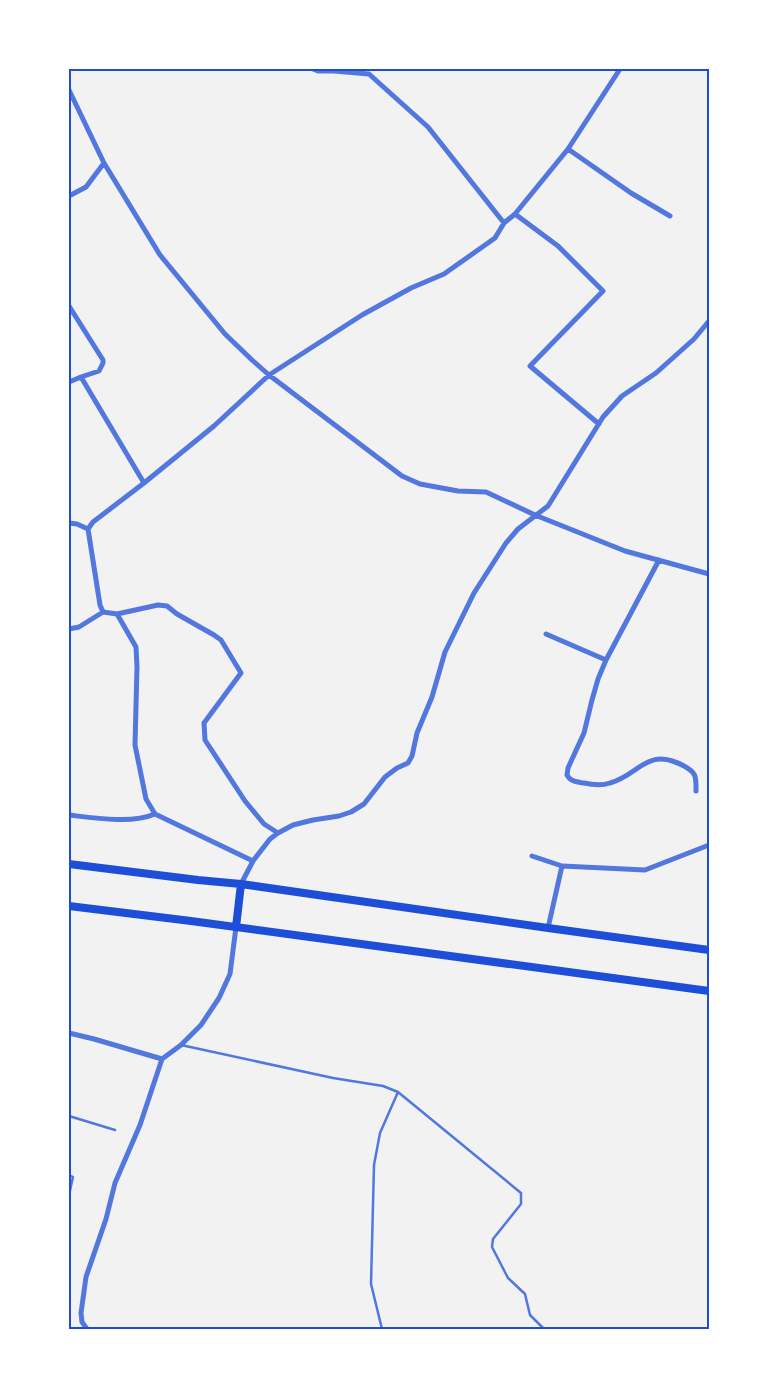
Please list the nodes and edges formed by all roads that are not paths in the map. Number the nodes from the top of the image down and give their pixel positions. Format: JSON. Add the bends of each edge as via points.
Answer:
{"nodes":[{"id":1,"x":313,"y":69,"type":"edge"},
{"id":2,"x":620,"y":69,"type":"edge"},
{"id":3,"x":69,"y":90,"type":"edge"},
{"id":4,"x":568,"y":149,"type":"junction"},
{"id":5,"x":104,"y":163,"type":"junction"},
{"id":6,"x":69,"y":196,"type":"edge"},
{"id":7,"x":515,"y":214,"type":"junction"},
{"id":8,"x":670,"y":216,"type":"dead end"},
{"id":9,"x":504,"y":223,"type":"junction"},
{"id":10,"x":69,"y":306,"type":"edge"},
{"id":11,"x":709,"y":321,"type":"edge"},
{"id":12,"x":269,"y":375,"type":"junction"},
{"id":13,"x":81,"y":377,"type":"junction"},
{"id":14,"x":69,"y":382,"type":"edge"},
{"id":15,"x":599,"y":424,"type":"junction"},
{"id":16,"x":144,"y":483,"type":"junction"},
{"id":17,"x":535,"y":515,"type":"junction"},
{"id":18,"x":69,"y":523,"type":"edge"},
{"id":19,"x":88,"y":529,"type":"junction"},
{"id":20,"x":659,"y":560,"type":"junction"},
{"id":21,"x":709,"y":574,"type":"edge"},
{"id":22,"x":103,"y":612,"type":"junction"},
{"id":23,"x":117,"y":614,"type":"junction"},
{"id":24,"x":69,"y":629,"type":"edge"},
{"id":25,"x":546,"y":634,"type":"dead end"},
{"id":26,"x":606,"y":660,"type":"junction"},
{"id":27,"x":696,"y":791,"type":"dead end"},
{"id":28,"x":155,"y":814,"type":"junction"},
{"id":29,"x":69,"y":816,"type":"edge"},
{"id":30,"x":278,"y":833,"type":"junction"},
{"id":31,"x":709,"y":845,"type":"edge"},
{"id":32,"x":532,"y":856,"type":"dead end"},
{"id":33,"x":253,"y":861,"type":"junction"},
{"id":34,"x":69,"y":864,"type":"edge"},
{"id":35,"x":562,"y":866,"type":"junction"},
{"id":36,"x":242,"y":884,"type":"junction"},
{"id":37,"x":69,"y":906,"type":"edge"},
{"id":38,"x":236,"y":927,"type":"junction"},
{"id":39,"x":548,"y":928,"type":"junction"},
{"id":40,"x":709,"y":950,"type":"edge"},
{"id":41,"x":709,"y":991,"type":"edge"},
{"id":42,"x":69,"y":1033,"type":"edge"},
{"id":43,"x":181,"y":1045,"type":"junction"},
{"id":44,"x":162,"y":1059,"type":"junction"},
{"id":45,"x":398,"y":1092,"type":"junction"},
{"id":46,"x":69,"y":1116,"type":"edge"},
{"id":47,"x":115,"y":1130,"type":"dead end"},
{"id":48,"x":69,"y":1175,"type":"edge"},
{"id":49,"x":69,"y":1195,"type":"edge"},
{"id":50,"x":87,"y":1329,"type":"edge"},
{"id":51,"x":382,"y":1329,"type":"edge"},
{"id":52,"x":544,"y":1329,"type":"edge"}],
"edges":[{"from":1,"to":9,"type":"street","via":[[369,74],[428,127]]},
{"from":2,"to":4,"type":"street"},
{"from":3,"to":5,"type":"street"},
{"from":4,"to":7,"type":"street"},
{"from":4,"to":8,"type":"street"},
{"from":5,"to":6,"type":"street","via":[[86,187]]},
{"from":5,"to":12,"type":"street","via":[[160,254],[225,334]]},
{"from":7,"to":9,"type":"street"},
{"from":7,"to":15,"type":"street","via":[[558,246],[603,291],[530,366]]},
{"from":9,"to":12,"type":"street","via":[[494,238],[444,274],[362,315]]},
{"from":10,"to":13,"type":"street","via":[[103,360],[99,371]]},
{"from":11,"to":15,"type":"street","via":[[656,373],[622,396]]},
{"from":12,"to":16,"type":"street","via":[[214,426]]},
{"from":12,"to":17,"type":"street","via":[[402,476],[420,484],[486,492]]},
{"from":13,"to":14,"type":"street"},
{"from":13,"to":16,"type":"street"},
{"from":15,"to":17,"type":"street","via":[[548,506]]},
{"from":16,"to":19,"type":"street"},
{"from":17,"to":20,"type":"street","via":[[625,551]]},
{"from":17,"to":30,"type":"street","via":[[506,543],[474,593],[445,652],[408,763],[385,776],[364,804],[351,812],[293,825]]},
{"from":18,"to":19,"type":"street"},
{"from":19,"to":22,"type":"street"},
{"from":20,"to":21,"type":"street"},
{"from":20,"to":26,"type":"street"},
{"from":22,"to":23,"type":"street"},
{"from":22,"to":24,"type":"street","via":[[79,627]]},
{"from":23,"to":28,"type":"street","via":[[136,647],[134,745],[146,799]]},
{"from":23,"to":30,"type":"street","via":[[167,606],[221,640],[241,673],[204,722],[205,740],[245,801],[264,824]]},
{"from":25,"to":26,"type":"street"},
{"from":26,"to":27,"type":"street","via":[[584,733],[568,768],[569,779],[602,785],[620,779],[643,763],[668,760],[692,770],[696,777]]},
{"from":28,"to":29,"type":"street","via":[[145,818],[117,819]]},
{"from":28,"to":33,"type":"street"},
{"from":30,"to":33,"type":"street"},
{"from":31,"to":35,"type":"street","via":[[645,870]]},
{"from":32,"to":35,"type":"street"},
{"from":33,"to":36,"type":"street"},
{"from":34,"to":36,"type":"main road"},
{"from":35,"to":39,"type":"street"},
{"from":36,"to":38,"type":"main road"},
{"from":36,"to":39,"type":"main road"},
{"from":37,"to":38,"type":"main road"},
{"from":38,"to":41,"type":"main road"},
{"from":38,"to":43,"type":"street","via":[[230,974],[223,990],[210,1014]]},
{"from":39,"to":40,"type":"main road"},
{"from":42,"to":44,"type":"street"},
{"from":43,"to":44,"type":"street"},
{"from":43,"to":45,"type":"lane","via":[[383,1086]]},
{"from":44,"to":50,"type":"street","via":[[140,1125],[115,1183],[86,1277],[81,1313]]},
{"from":45,"to":51,"type":"lane","via":[[380,1133],[374,1165],[371,1284]]},
{"from":45,"to":52,"type":"lane","via":[[521,1193],[521,1204],[493,1239],[492,1247],[508,1278],[525,1294],[530,1315]]},
{"from":46,"to":47,"type":"lane"},
{"from":48,"to":49,"type":"lane","via":[[73,1177]]}]}
